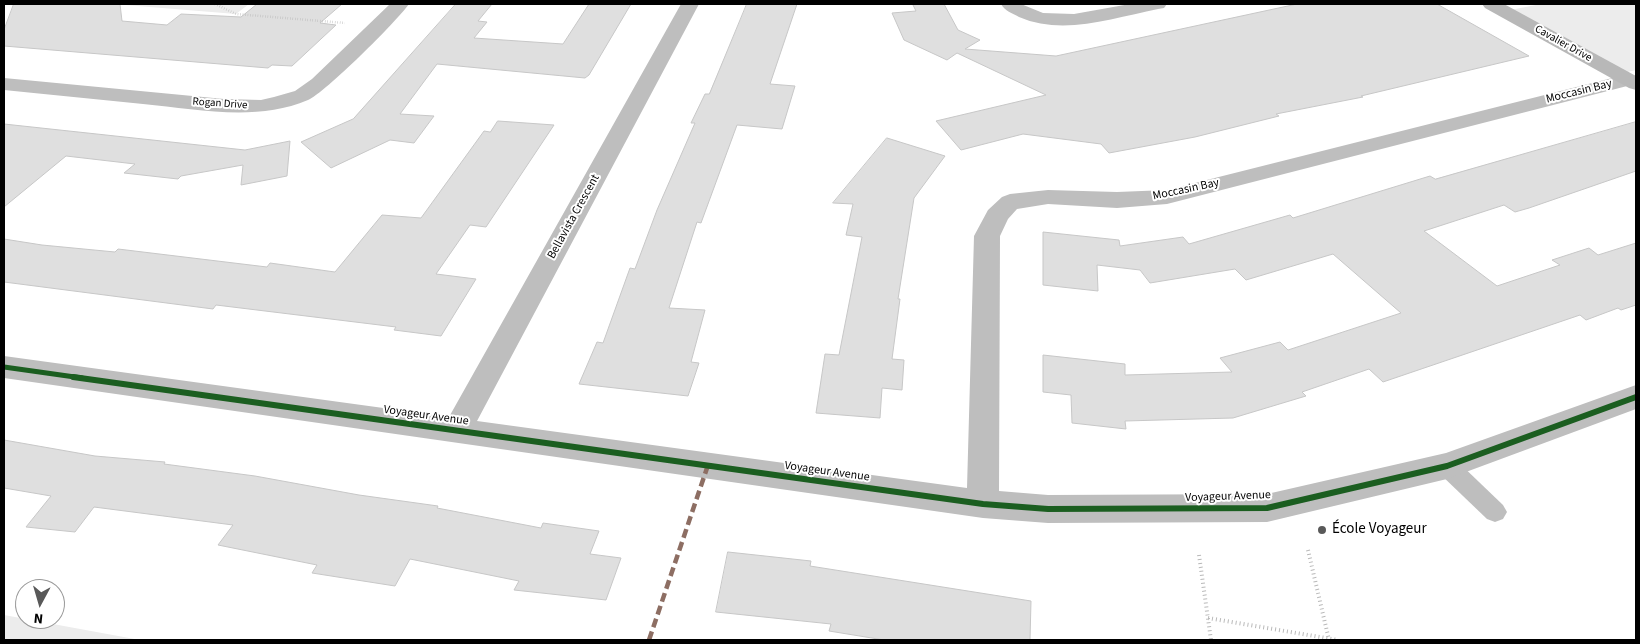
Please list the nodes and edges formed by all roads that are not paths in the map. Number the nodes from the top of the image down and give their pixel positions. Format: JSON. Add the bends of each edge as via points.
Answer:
{"nodes":[{"id":1,"x":400,"y":4,"type":"edge"},
{"id":2,"x":690,"y":4,"type":"edge"},
{"id":3,"x":1010,"y":4,"type":"edge"},
{"id":4,"x":1158,"y":4,"type":"edge"},
{"id":5,"x":1491,"y":4,"type":"edge"},
{"id":6,"x":1632,"y":82,"type":"edge"},
{"id":7,"x":4,"y":84,"type":"edge"},
{"id":8,"x":4,"y":367,"type":"edge"},
{"id":9,"x":1636,"y":397,"type":"edge"},
{"id":10,"x":457,"y":430,"type":"junction"},
{"id":11,"x":1447,"y":466,"type":"junction"},
{"id":12,"x":983,"y":504,"type":"junction"},
{"id":13,"x":1495,"y":512,"type":"dead end"}],
"edges":[{"from":1,"to":7,"type":"street","name":"Rogan Drive","via":[[310,90],[292,99],[261,106]]},
{"from":2,"to":10,"type":"street","name":"Bellavista Crescent"},
{"from":3,"to":4,"type":"street","via":[[1040,19],[1074,20]]},
{"from":5,"to":6,"type":"street","name":"Cavalier Drive"},
{"from":6,"to":12,"type":"street","name":"Moccasin Bay","via":[[1167,197],[1117,200],[1048,197],[1010,202],[997,216],[988,236]]},
{"from":8,"to":10,"type":"street","name":"Voyageur Avenue"},
{"from":9,"to":11,"type":"street","name":"Voyageur Avenue"},
{"from":10,"to":12,"type":"street","name":"Voyageur Avenue"},
{"from":11,"to":12,"type":"street","name":"Voyageur Avenue","via":[[1267,508],[1048,509]]},
{"from":11,"to":13,"type":"lane"}]}
